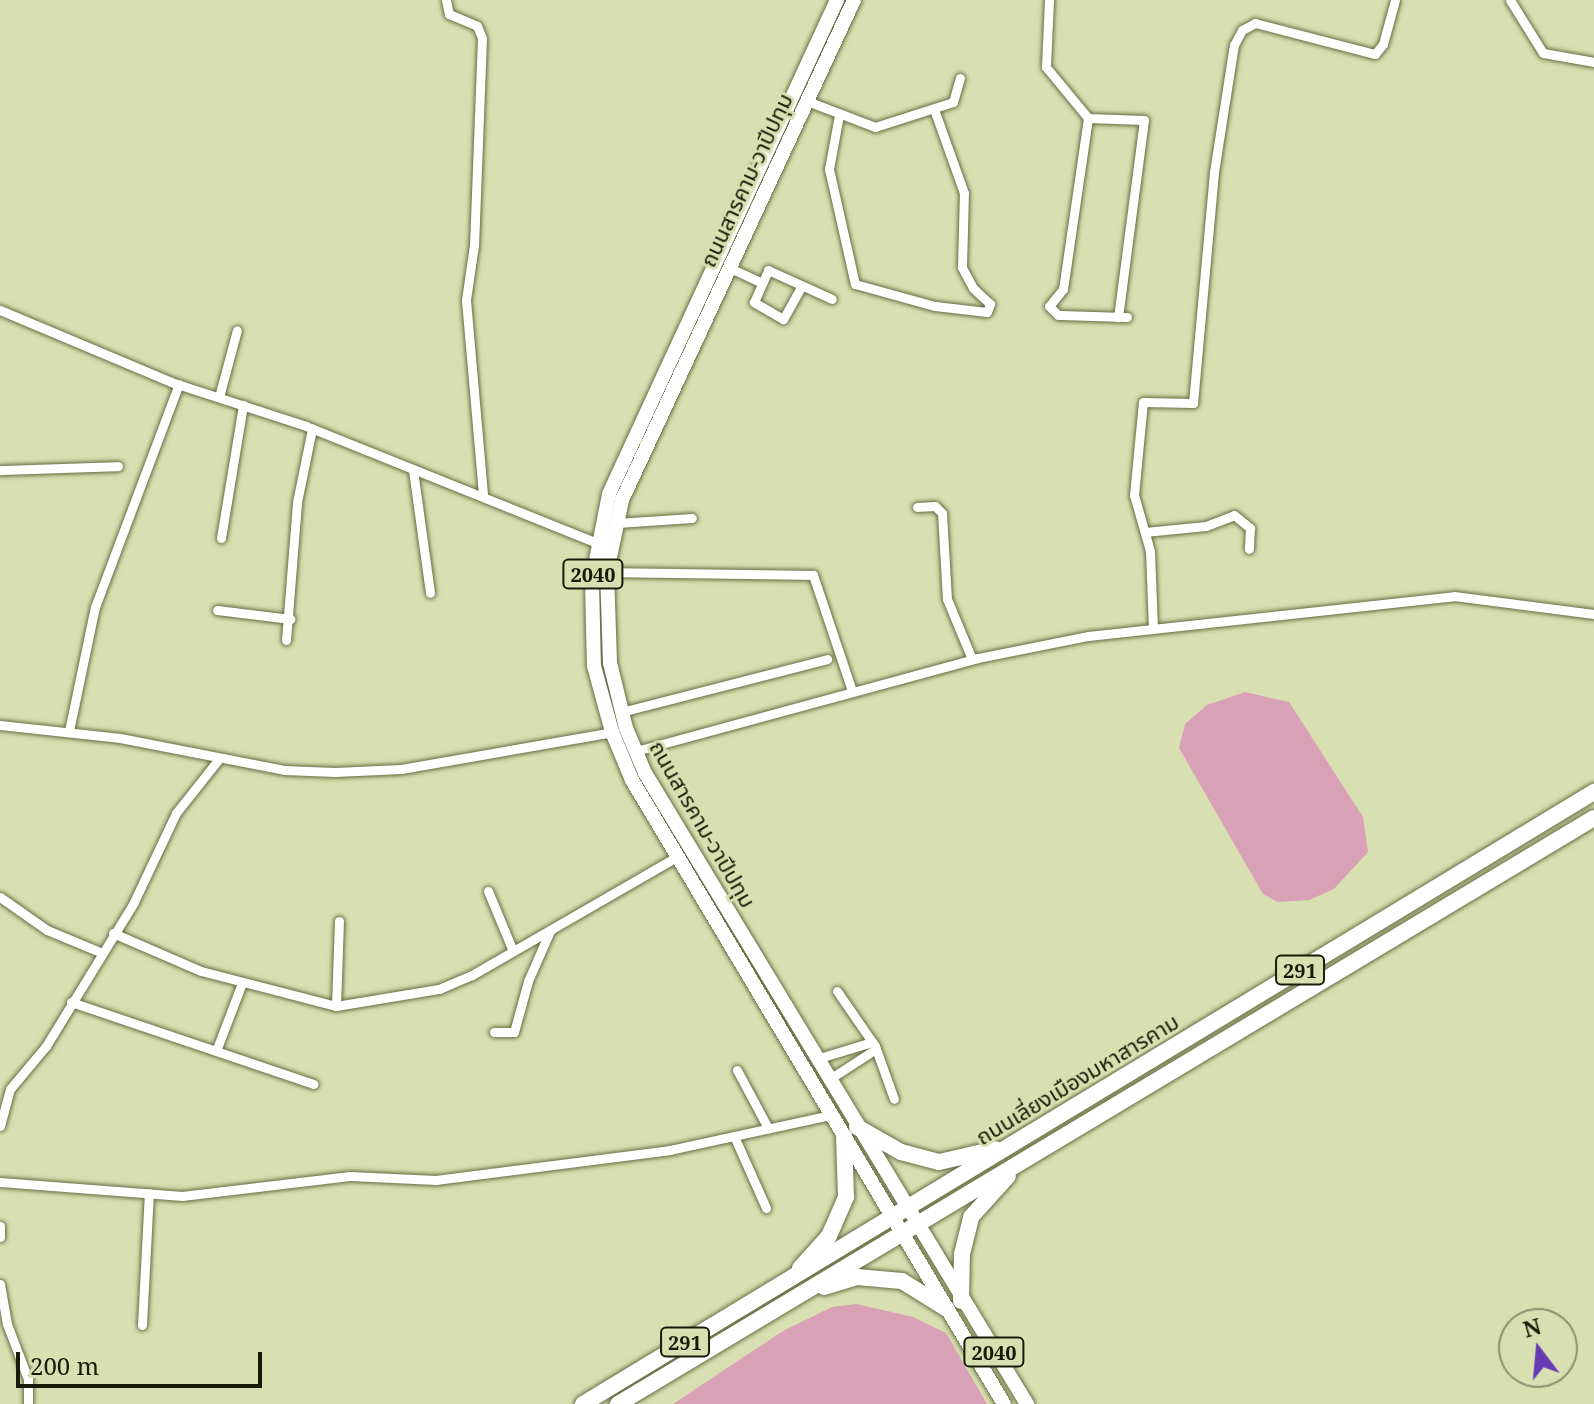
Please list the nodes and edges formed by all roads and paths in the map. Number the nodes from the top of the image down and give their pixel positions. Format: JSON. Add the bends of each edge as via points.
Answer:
{"nodes":[{"id":1,"x":446,"y":0,"type":"edge"},
{"id":2,"x":854,"y":0,"type":"edge"},
{"id":3,"x":1049,"y":0,"type":"edge"},
{"id":4,"x":1395,"y":0,"type":"edge"},
{"id":5,"x":1510,"y":0,"type":"edge"},
{"id":6,"x":833,"y":1,"type":"edge"},
{"id":7,"x":1594,"y":62,"type":"edge"},
{"id":8,"x":960,"y":78,"type":"dead end"},
{"id":9,"x":807,"y":101,"type":"junction"},
{"id":10,"x":934,"y":109,"type":"junction"},
{"id":11,"x":839,"y":115,"type":"junction"},
{"id":12,"x":1088,"y":118,"type":"junction"},
{"id":13,"x":744,"y":199,"type":"junction"},
{"id":14,"x":759,"y":206,"type":"junction"},
{"id":15,"x":730,"y":268,"type":"junction"},
{"id":16,"x":760,"y":282,"type":"junction"},
{"id":17,"x":801,"y":287,"type":"junction"},
{"id":18,"x":832,"y":299,"type":"dead end"},
{"id":19,"x":0,"y":310,"type":"edge"},
{"id":20,"x":237,"y":330,"type":"dead end"},
{"id":21,"x":179,"y":384,"type":"junction"},
{"id":22,"x":219,"y":397,"type":"junction"},
{"id":23,"x":243,"y":405,"type":"junction"},
{"id":24,"x":312,"y":429,"type":"junction"},
{"id":25,"x":118,"y":466,"type":"dead end"},
{"id":26,"x":0,"y":470,"type":"edge"},
{"id":27,"x":413,"y":470,"type":"junction"},
{"id":28,"x":483,"y":496,"type":"junction"},
{"id":29,"x":917,"y":507,"type":"dead end"},
{"id":30,"x":692,"y":518,"type":"dead end"},
{"id":31,"x":617,"y":523,"type":"junction"},
{"id":32,"x":1145,"y":532,"type":"junction"},
{"id":33,"x":221,"y":538,"type":"dead end"},
{"id":34,"x":597,"y":543,"type":"junction"},
{"id":35,"x":1249,"y":549,"type":"dead end"},
{"id":36,"x":607,"y":572,"type":"junction"},
{"id":37,"x":430,"y":593,"type":"dead end"},
{"id":38,"x":217,"y":610,"type":"dead end"},
{"id":39,"x":1594,"y":614,"type":"edge"},
{"id":40,"x":290,"y":619,"type":"junction"},
{"id":41,"x":1153,"y":629,"type":"junction"},
{"id":42,"x":286,"y":640,"type":"dead end"},
{"id":43,"x":827,"y":659,"type":"dead end"},
{"id":44,"x":972,"y":659,"type":"junction"},
{"id":45,"x":852,"y":691,"type":"junction"},
{"id":46,"x":621,"y":712,"type":"junction"},
{"id":47,"x":0,"y":725,"type":"edge"},
{"id":48,"x":69,"y":731,"type":"junction"},
{"id":49,"x":612,"y":732,"type":"junction"},
{"id":50,"x":636,"y":751,"type":"junction"},
{"id":51,"x":218,"y":760,"type":"junction"},
{"id":52,"x":1594,"y":792,"type":"edge"},
{"id":53,"x":1594,"y":818,"type":"edge"},
{"id":54,"x":676,"y":857,"type":"junction"},
{"id":55,"x":488,"y":891,"type":"dead end"},
{"id":56,"x":0,"y":897,"type":"edge"},
{"id":57,"x":729,"y":914,"type":"junction"},
{"id":58,"x":339,"y":921,"type":"dead end"},
{"id":59,"x":715,"y":922,"type":"junction"},
{"id":60,"x":550,"y":931,"type":"junction"},
{"id":61,"x":113,"y":933,"type":"junction"},
{"id":62,"x":513,"y":951,"type":"junction"},
{"id":63,"x":100,"y":952,"type":"junction"},
{"id":64,"x":242,"y":983,"type":"junction"},
{"id":65,"x":837,"y":991,"type":"dead end"},
{"id":66,"x":71,"y":1002,"type":"junction"},
{"id":67,"x":336,"y":1006,"type":"junction"},
{"id":68,"x":494,"y":1032,"type":"dead end"},
{"id":69,"x":874,"y":1045,"type":"junction"},
{"id":70,"x":216,"y":1051,"type":"junction"},
{"id":71,"x":816,"y":1059,"type":"junction"},
{"id":72,"x":737,"y":1070,"type":"dead end"},
{"id":73,"x":828,"y":1080,"type":"junction"},
{"id":74,"x":313,"y":1084,"type":"dead end"},
{"id":75,"x":894,"y":1099,"type":"dead end"},
{"id":76,"x":1,"y":1104,"type":"edge"},
{"id":77,"x":831,"y":1115,"type":"junction"},
{"id":78,"x":0,"y":1126,"type":"edge"},
{"id":79,"x":768,"y":1128,"type":"junction"},
{"id":80,"x":850,"y":1131,"type":"junction"},
{"id":81,"x":734,"y":1136,"type":"junction"},
{"id":82,"x":1006,"y":1147,"type":"junction"},
{"id":83,"x":1020,"y":1163,"type":"junction"},
{"id":84,"x":0,"y":1182,"type":"edge"},
{"id":85,"x":149,"y":1193,"type":"junction"},
{"id":86,"x":766,"y":1208,"type":"dead end"},
{"id":87,"x":904,"y":1222,"type":"junction"},
{"id":88,"x":0,"y":1226,"type":"edge"},
{"id":89,"x":0,"y":1237,"type":"edge"},
{"id":90,"x":788,"y":1281,"type":"junction"},
{"id":91,"x":0,"y":1284,"type":"edge"},
{"id":92,"x":799,"y":1294,"type":"junction"},
{"id":93,"x":954,"y":1305,"type":"junction"},
{"id":94,"x":142,"y":1325,"type":"dead end"},
{"id":95,"x":28,"y":1404,"type":"edge"},
{"id":96,"x":583,"y":1404,"type":"edge"},
{"id":97,"x":618,"y":1404,"type":"edge"},
{"id":98,"x":1004,"y":1404,"type":"edge"},
{"id":99,"x":1027,"y":1404,"type":"edge"}],
"edges":[{"from":1,"to":28,"type":"street","via":[[449,14],[477,26],[482,38],[474,245],[466,300]]},
{"from":2,"to":9,"type":"main road","name":"ถนนสารคาม-วาปีปทุม","number":"2040"},
{"from":3,"to":12,"type":"street","via":[[1046,67]]},
{"from":4,"to":32,"type":"street","via":[[1383,44],[1375,54],[1255,23],[1242,30],[1234,45],[1215,156],[1193,403],[1143,402],[1134,495]]},
{"from":5,"to":7,"type":"street","via":[[1543,53]]},
{"from":6,"to":13,"type":"main road","name":"ถนนสารคาม-วาปีปทุม","number":"2040"},
{"from":8,"to":10,"type":"street","via":[[957,99]]},
{"from":9,"to":11,"type":"street"},
{"from":9,"to":14,"type":"main road","name":"ถนนสารคาม-วาปีปทุม","number":"2040"},
{"from":10,"to":11,"type":"street","via":[[875,127]]},
{"from":10,"to":11,"type":"street","via":[[964,193],[962,267],[990,304],[987,312],[935,306],[855,284],[829,169]]},
{"from":12,"to":12,"type":"street","via":[[1063,289],[1049,306],[1058,315],[1123,317],[1144,120]]},
{"from":13,"to":14,"type":"main road"},
{"from":13,"to":34,"type":"main road","name":"ถนนสารคาม-วาปีปทุม","number":"2040","via":[[619,467]]},
{"from":14,"to":15,"type":"main road","name":"ถนนสารคาม-วาปีปทุม","number":"2040"},
{"from":15,"to":16,"type":"street"},
{"from":15,"to":31,"type":"main road","name":"ถนนสารคาม-วาปีปทุม","number":"2040","via":[[632,475]]},
{"from":16,"to":17,"type":"street","via":[[768,270]]},
{"from":16,"to":17,"type":"street","via":[[755,304],[781,319],[789,314]]},
{"from":17,"to":18,"type":"street"},
{"from":19,"to":21,"type":"street"},
{"from":20,"to":22,"type":"street"},
{"from":21,"to":22,"type":"street"},
{"from":21,"to":48,"type":"street","via":[[95,607]]},
{"from":22,"to":23,"type":"street"},
{"from":23,"to":24,"type":"street"},
{"from":23,"to":33,"type":"street"},
{"from":24,"to":27,"type":"street"},
{"from":24,"to":40,"type":"street","via":[[297,502]]},
{"from":25,"to":26,"type":"street"},
{"from":27,"to":28,"type":"street"},
{"from":27,"to":37,"type":"street"},
{"from":28,"to":34,"type":"street"},
{"from":29,"to":44,"type":"street","via":[[935,506],[942,513],[947,599]]},
{"from":30,"to":31,"type":"street"},
{"from":31,"to":36,"type":"main road","name":"ถนนสารคาม-วาปีปทุม","number":"2040"},
{"from":32,"to":35,"type":"street","via":[[1206,526],[1234,515],[1250,528]]},
{"from":32,"to":41,"type":"street"},
{"from":34,"to":49,"type":"main road","name":"ถนนสารคาม-วาปีปทุม","number":"2040","via":[[591,626],[600,696]]},
{"from":36,"to":45,"type":"street","via":[[813,575]]},
{"from":36,"to":46,"type":"main road","name":"ถนนสารคาม-วาปีปทุม","number":"2040","via":[[610,663]]},
{"from":38,"to":40,"type":"street"},
{"from":39,"to":41,"type":"street","via":[[1454,596]]},
{"from":40,"to":42,"type":"street"},
{"from":41,"to":44,"type":"street"},
{"from":43,"to":46,"type":"street"},
{"from":44,"to":45,"type":"street"},
{"from":45,"to":50,"type":"street"},
{"from":46,"to":50,"type":"main road","name":"ถนนสารคาม-วาปีปทุม","number":"2040"},
{"from":47,"to":48,"type":"street"},
{"from":48,"to":51,"type":"street"},
{"from":49,"to":51,"type":"street","via":[[401,769],[335,772]]},
{"from":49,"to":54,"type":"main road","name":"ถนนสารคาม-วาปีปทุม","number":"2040"},
{"from":50,"to":57,"type":"main road","name":"ถนนสารคาม-วาปีปทุม","number":"2040"},
{"from":51,"to":61,"type":"street","via":[[176,813],[133,904]]},
{"from":52,"to":82,"type":"highway","name":"ถนนเลี่ยงเมืองมหาสารคาม","number":"291"},
{"from":53,"to":83,"type":"highway","name":"ถนนเลี่ยงเมืองมหาสารคาม","number":"291"},
{"from":54,"to":59,"type":"main road","name":"ถนนสารคาม-วาปีปทุม","number":"2040"},
{"from":54,"to":60,"type":"street"},
{"from":55,"to":62,"type":"street"},
{"from":56,"to":63,"type":"street","via":[[47,930]]},
{"from":57,"to":59,"type":"main road"},
{"from":57,"to":71,"type":"main road","name":"ถนนสารคาม-วาปีปทุม","number":"2040"},
{"from":58,"to":67,"type":"street"},
{"from":59,"to":77,"type":"main road","name":"ถนนสารคาม-วาปีปทุม","number":"2040"},
{"from":60,"to":62,"type":"street"},
{"from":60,"to":68,"type":"street","via":[[514,1032]]},
{"from":61,"to":63,"type":"street"},
{"from":61,"to":64,"type":"street"},
{"from":62,"to":67,"type":"street","via":[[439,989]]},
{"from":63,"to":66,"type":"street"},
{"from":64,"to":67,"type":"street"},
{"from":64,"to":70,"type":"street"},
{"from":65,"to":69,"type":"street"},
{"from":66,"to":70,"type":"street"},
{"from":66,"to":76,"type":"street","via":[[46,1046]]},
{"from":69,"to":71,"type":"street"},
{"from":69,"to":73,"type":"street"},
{"from":69,"to":75,"type":"street"},
{"from":70,"to":74,"type":"street"},
{"from":71,"to":73,"type":"main road","name":"ถนนสารคาม-วาปีปทุม","number":"2040"},
{"from":72,"to":79,"type":"street"},
{"from":73,"to":80,"type":"main road","name":"ถนนสารคาม-วาปีปทุม","number":"2040"},
{"from":76,"to":78,"type":"street"},
{"from":77,"to":79,"type":"street"},
{"from":77,"to":80,"type":"main road","name":"ถนนสารคาม-วาปีปทุม","number":"2040"},
{"from":79,"to":81,"type":"street"},
{"from":80,"to":82,"type":"highway","via":[[939,1162]]},
{"from":80,"to":87,"type":"main road","name":"ถนนสารคาม-วาปีปทุม","number":"2040"},
{"from":80,"to":90,"type":"highway","via":[[846,1197],[829,1236]]},
{"from":81,"to":85,"type":"street","via":[[515,1173],[436,1180],[350,1176],[182,1196]]},
{"from":81,"to":86,"type":"street"},
{"from":82,"to":87,"type":"highway","name":"ถนนเลี่ยงเมืองมหาสารคาม","number":"291"},
{"from":83,"to":87,"type":"highway","name":"ถนนเลี่ยงเมืองมหาสารคาม","number":"291"},
{"from":83,"to":93,"type":"highway","via":[[971,1217]]},
{"from":84,"to":85,"type":"street"},
{"from":85,"to":94,"type":"street"},
{"from":87,"to":90,"type":"highway","name":"ถนนเลี่ยงเมืองมหาสารคาม","number":"291"},
{"from":87,"to":92,"type":"highway","name":"ถนนเลี่ยงเมืองมหาสารคาม","number":"291"},
{"from":87,"to":93,"type":"main road","name":"ถนนสารคาม-วาปีปทุม","number":"2040"},
{"from":88,"to":89,"type":"street"},
{"from":90,"to":96,"type":"highway","name":"ถนนเลี่ยงเมืองมหาสารคาม","number":"291"},
{"from":91,"to":95,"type":"street","via":[[7,1324],[28,1379]]},
{"from":92,"to":93,"type":"highway","via":[[857,1277],[902,1281]]},
{"from":92,"to":97,"type":"highway","name":"ถนนเลี่ยงเมืองมหาสารคาม","number":"291"},
{"from":93,"to":98,"type":"main road","name":"ถนนสารคาม-วาปีปทุม","number":"2040"},
{"from":93,"to":99,"type":"main road","name":"ถนนสารคาม-วาปีปทุม","number":"2040"}]}
